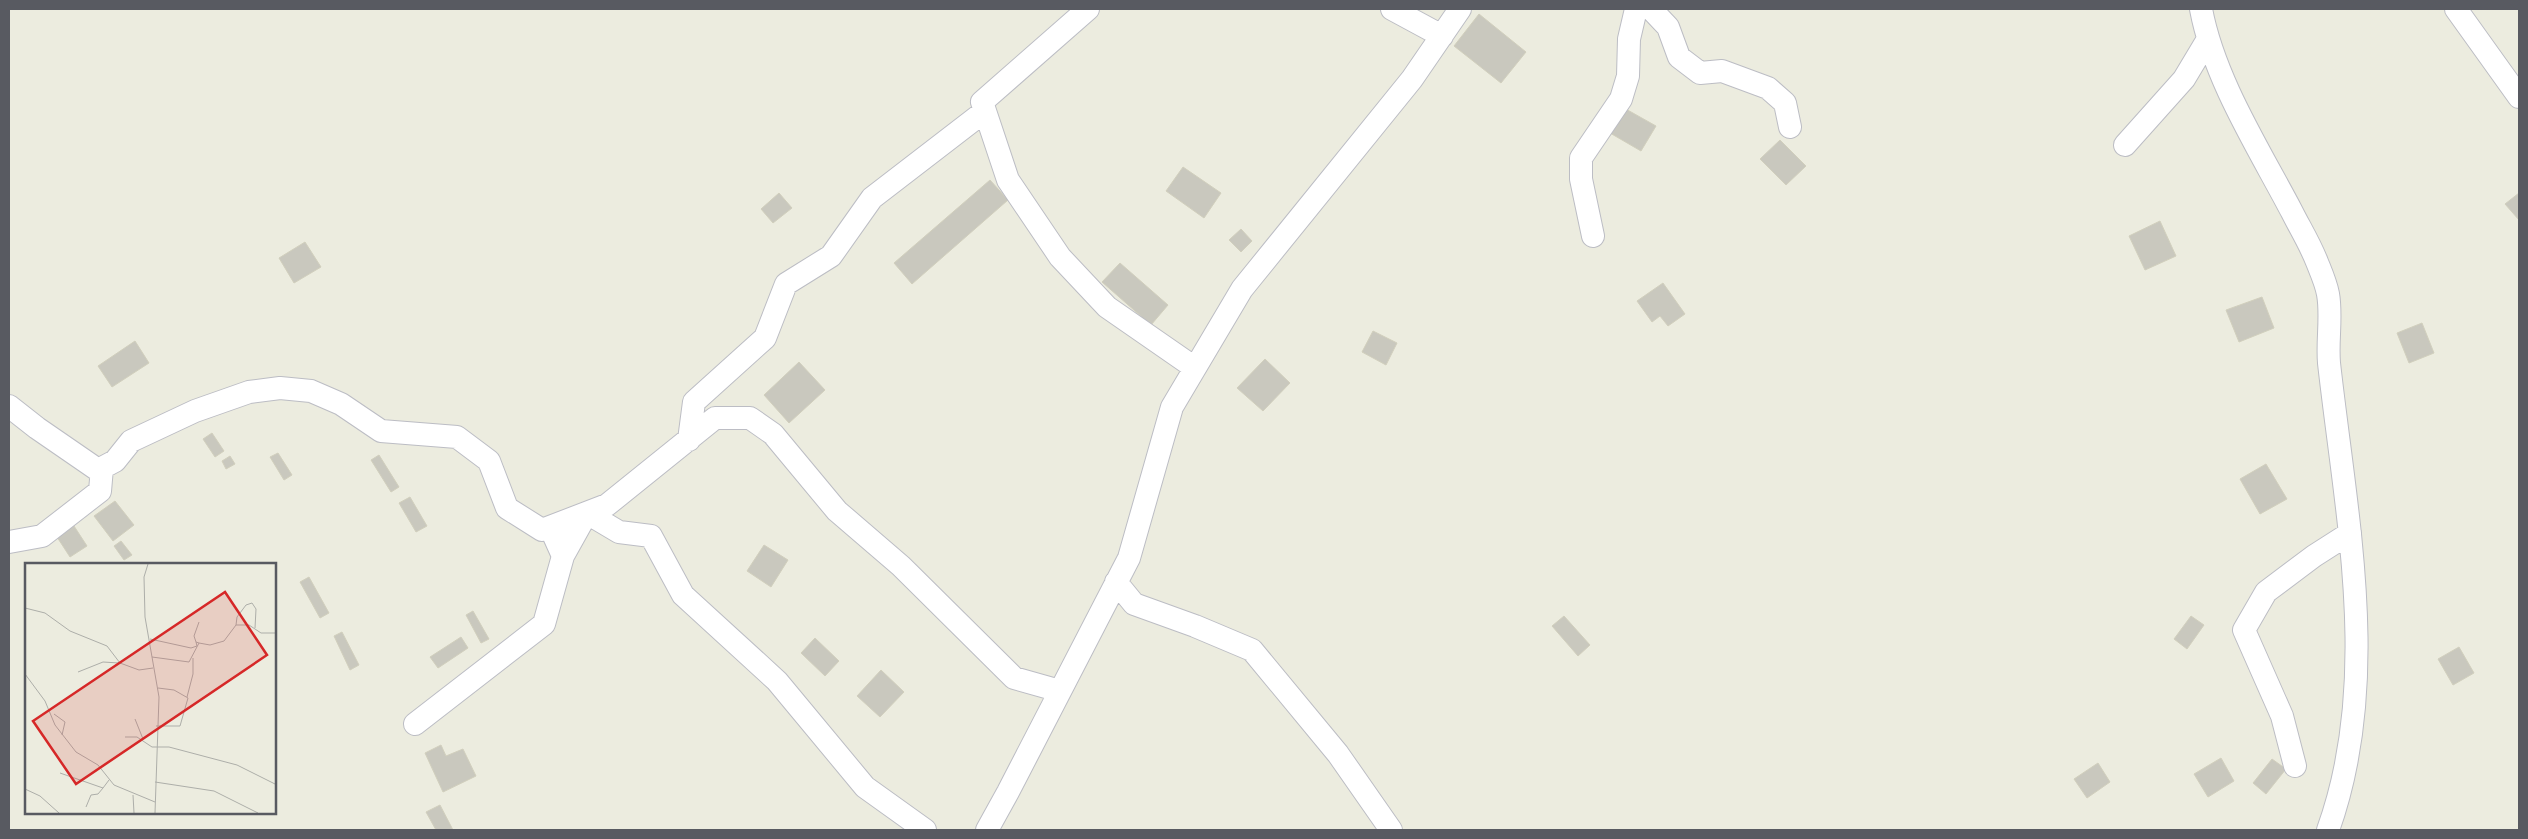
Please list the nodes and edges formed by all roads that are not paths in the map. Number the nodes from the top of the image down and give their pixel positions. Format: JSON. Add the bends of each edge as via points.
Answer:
{"nodes":[{"id":1,"x":1088,"y":9,"type":"edge"},
{"id":2,"x":1392,"y":9,"type":"edge"},
{"id":3,"x":1460,"y":9,"type":"edge"},
{"id":4,"x":1636,"y":9,"type":"edge"},
{"id":5,"x":1651,"y":9,"type":"edge"},
{"id":6,"x":2201,"y":9,"type":"edge"},
{"id":7,"x":2456,"y":9,"type":"edge"},
{"id":8,"x":1442,"y":36,"type":"junction"},
{"id":9,"x":2208,"y":39,"type":"junction"},
{"id":10,"x":2519,"y":97,"type":"edge"},
{"id":11,"x":984,"y":111,"type":"junction"},
{"id":12,"x":1790,"y":127,"type":"dead end"},
{"id":13,"x":2125,"y":145,"type":"dead end"},
{"id":14,"x":1593,"y":236,"type":"dead end"},
{"id":15,"x":1195,"y":368,"type":"junction"},
{"id":16,"x":9,"y":406,"type":"edge"},
{"id":17,"x":689,"y":440,"type":"junction"},
{"id":18,"x":102,"y":468,"type":"junction"},
{"id":19,"x":587,"y":513,"type":"junction"},
{"id":20,"x":550,"y":527,"type":"junction"},
{"id":21,"x":2350,"y":533,"type":"junction"},
{"id":22,"x":9,"y":542,"type":"edge"},
{"id":23,"x":563,"y":556,"type":"junction"},
{"id":24,"x":1116,"y":582,"type":"junction"},
{"id":25,"x":1060,"y":691,"type":"junction"},
{"id":26,"x":415,"y":724,"type":"dead end"},
{"id":27,"x":2295,"y":766,"type":"dead end"},
{"id":28,"x":925,"y":830,"type":"edge"},
{"id":29,"x":987,"y":830,"type":"edge"},
{"id":30,"x":1391,"y":830,"type":"edge"},
{"id":31,"x":2328,"y":830,"type":"edge"}],
"edges":[{"from":1,"to":11,"type":"street","via":[[982,102]]},
{"from":2,"to":8,"type":"street"},
{"from":3,"to":8,"type":"street"},
{"from":4,"to":14,"type":"street","via":[[1629,39],[1628,76],[1621,99],[1582,158],[1580,179]]},
{"from":5,"to":12,"type":"street","via":[[1668,27],[1679,56],[1700,73],[1722,70],[1768,88],[1785,103]]},
{"from":6,"to":9,"type":"street"},
{"from":7,"to":10,"type":"street"},
{"from":8,"to":15,"type":"street","via":[[1412,79],[1242,289]]},
{"from":9,"to":13,"type":"street","via":[[2184,79]]},
{"from":9,"to":21,"type":"street","via":[[2234,100],[2316,260],[2328,294],[2329,361]]},
{"from":11,"to":15,"type":"street","via":[[1008,180],[1060,257],[1107,307]]},
{"from":11,"to":17,"type":"street","via":[[872,198],[831,256],[786,284],[765,338],[694,402]]},
{"from":15,"to":24,"type":"street","via":[[1172,407],[1128,558]]},
{"from":16,"to":18,"type":"street","via":[[98,470]]},
{"from":17,"to":19,"type":"street","via":[[607,505]]},
{"from":17,"to":25,"type":"street","via":[[715,418],[750,418],[773,434],[836,511],[901,566],[1014,678]]},
{"from":18,"to":20,"type":"street","via":[[115,461],[130,441],[195,411],[249,392],[280,388],[311,391],[342,404],[381,431],[457,437],[489,461],[507,508],[542,530]]},
{"from":18,"to":22,"type":"street","via":[[100,491],[42,536]]},
{"from":19,"to":20,"type":"street"},
{"from":19,"to":23,"type":"street"},
{"from":19,"to":28,"type":"street","via":[[619,532],[651,536],[683,595],[776,681],[865,787]]},
{"from":20,"to":23,"type":"street"},
{"from":21,"to":27,"type":"street","via":[[2266,592],[2244,630],[2282,716]]},
{"from":21,"to":31,"type":"street","via":[[2357,664],[2352,726],[2338,802]]},
{"from":23,"to":26,"type":"street","via":[[544,624]]},
{"from":24,"to":25,"type":"street"},
{"from":24,"to":30,"type":"street","via":[[1134,604],[1252,650],[1338,754]]},
{"from":25,"to":29,"type":"street"}]}
